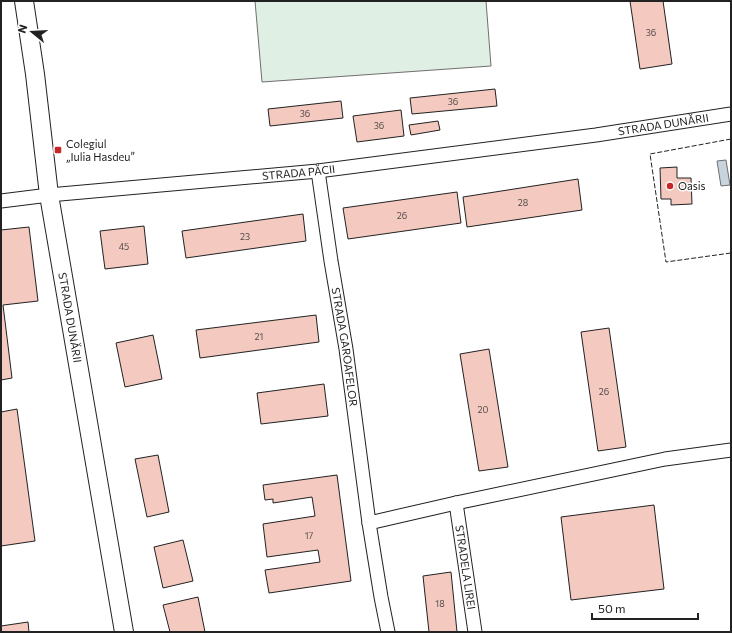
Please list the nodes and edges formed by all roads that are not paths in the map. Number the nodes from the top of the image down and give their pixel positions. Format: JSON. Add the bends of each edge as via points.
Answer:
{"nodes":[{"id":1,"x":24,"y":1,"type":"edge"},
{"id":2,"x":731,"y":114,"type":"edge"},
{"id":3,"x":596,"y":135,"type":"joint"},
{"id":4,"x":318,"y":171,"type":"junction"},
{"id":5,"x":49,"y":195,"type":"junction"},
{"id":6,"x":1,"y":201,"type":"edge"},
{"id":7,"x":731,"y":450,"type":"edge"},
{"id":8,"x":456,"y":503,"type":"junction"},
{"id":9,"x":369,"y":523,"type":"junction"},
{"id":10,"x":124,"y":632,"type":"edge"},
{"id":11,"x":388,"y":632,"type":"edge"},
{"id":12,"x":476,"y":632,"type":"edge"}],
"edges":[{"from":1,"to":5,"type":"main road","name":"STRADA DUNĂRII"},
{"from":2,"to":3,"type":"street","name":"STRADA DUNĂRII"},
{"from":3,"to":4,"type":"street","name":"STRADA PĂCII"},
{"from":4,"to":5,"type":"street","name":"STRADA PĂCII"},
{"from":4,"to":9,"type":"street","name":"STRADA GAROAFELOR","via":[[346,349]]},
{"from":5,"to":6,"type":"street","name":"STRADA PĂCII"},
{"from":5,"to":10,"type":"main road","name":"STRADA DUNĂRII"},
{"from":7,"to":8,"type":"street","via":[[665,459]]},
{"from":8,"to":9,"type":"street"},
{"from":8,"to":12,"type":"street","name":"STRADELA LIREI"},
{"from":9,"to":11,"type":"street","name":"STRADA GAROAFELOR"}]}
